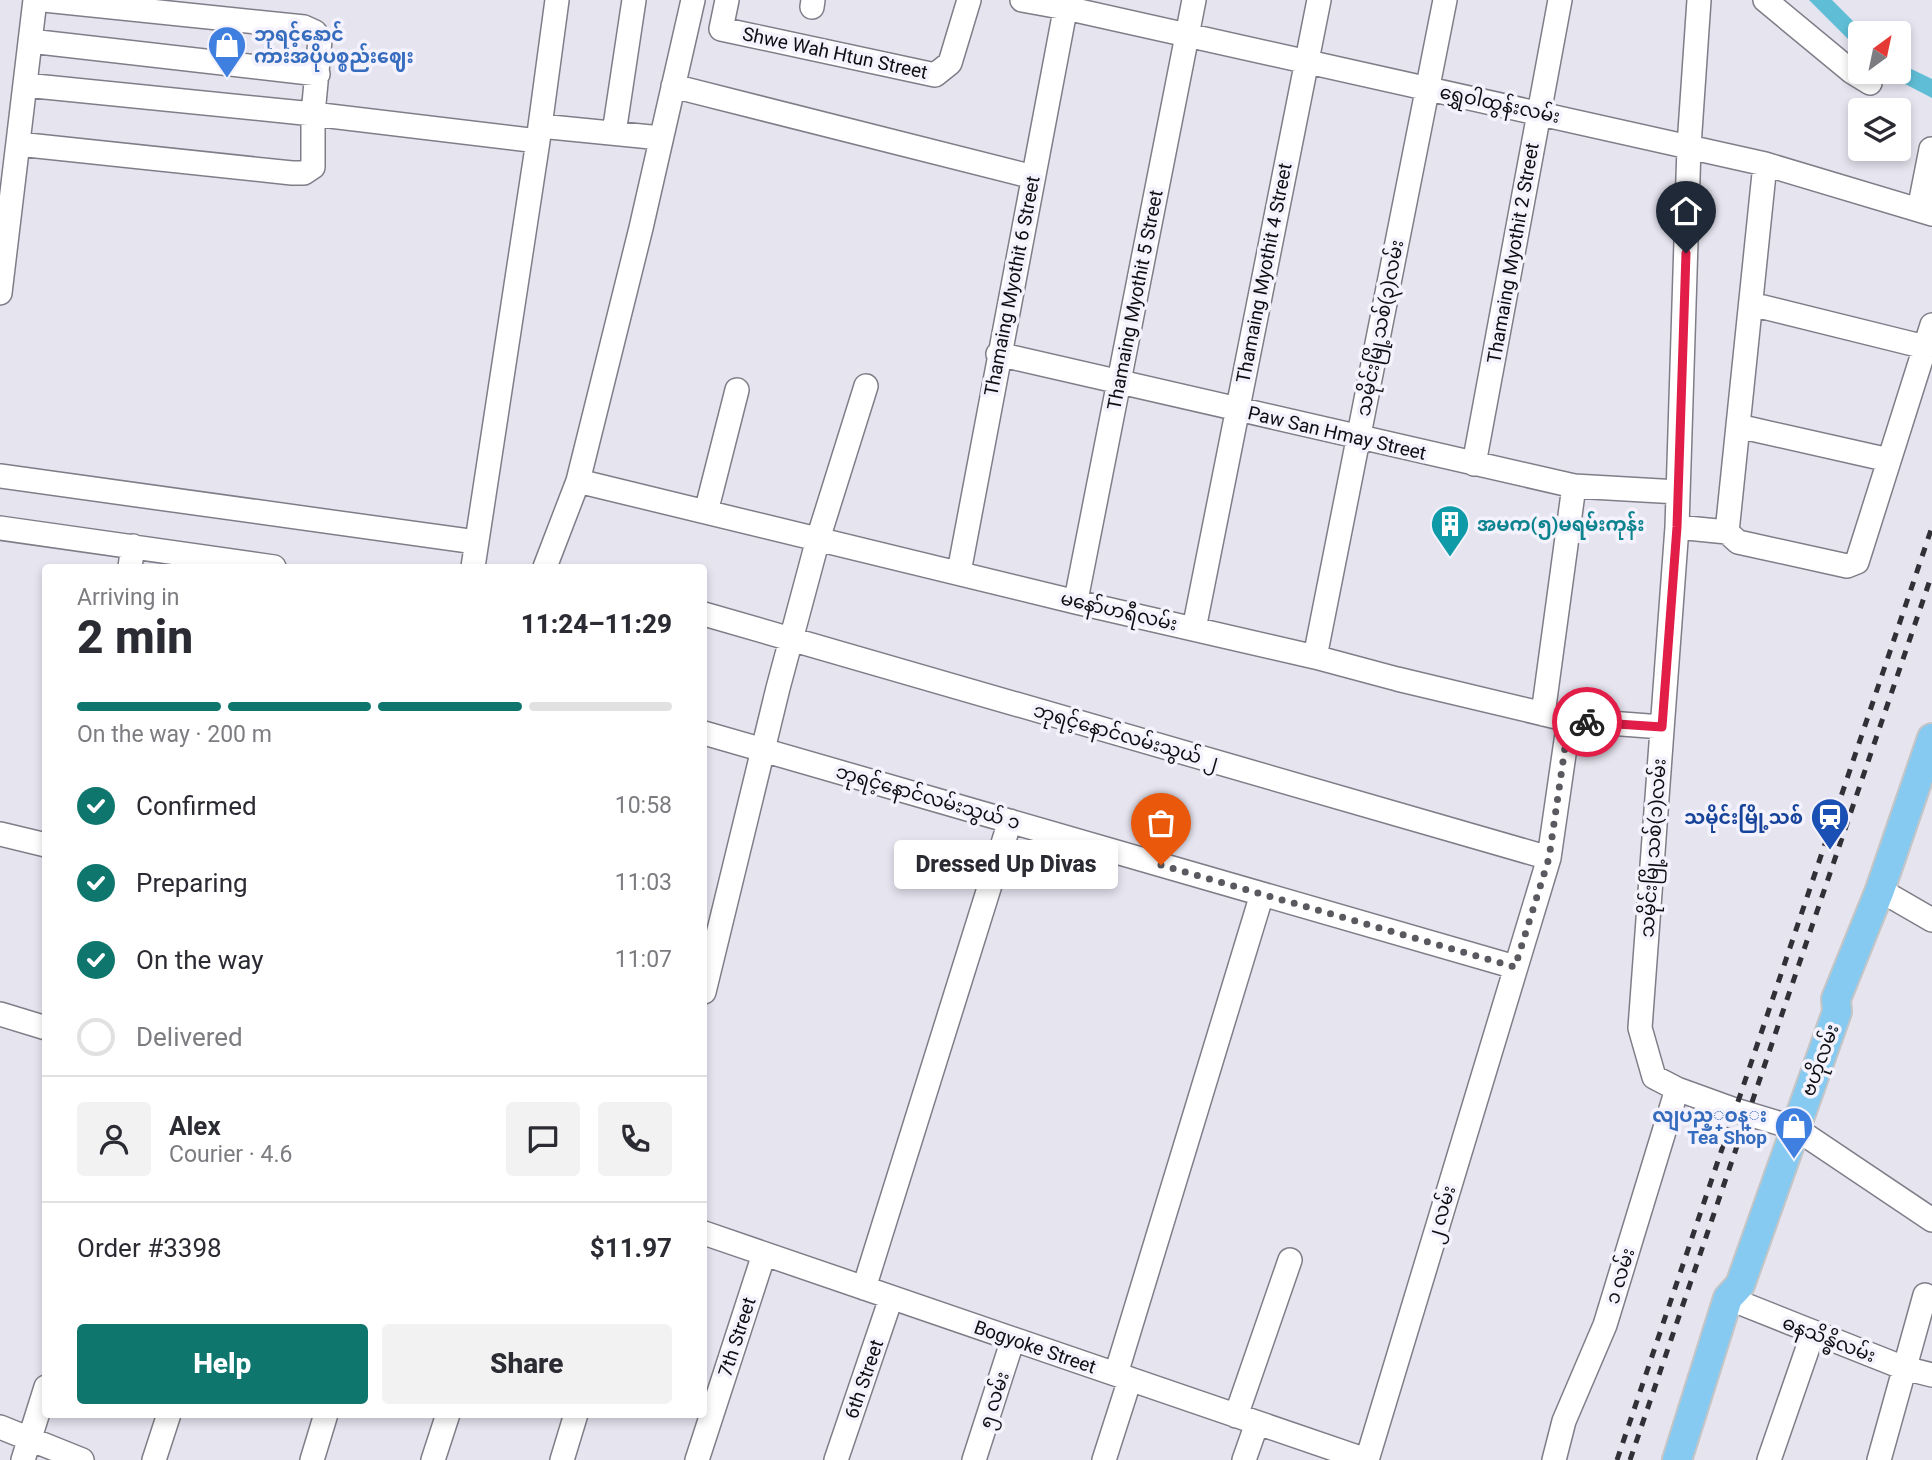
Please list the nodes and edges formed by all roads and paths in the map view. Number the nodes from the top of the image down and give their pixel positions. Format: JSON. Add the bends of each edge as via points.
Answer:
{"nodes":[{"id":1,"x":35,"y":0,"type":"edge"},
{"id":2,"x":44,"y":0,"type":"edge"},
{"id":3,"x":557,"y":0,"type":"edge"},
{"id":4,"x":634,"y":0,"type":"edge"},
{"id":5,"x":693,"y":0,"type":"edge"},
{"id":6,"x":727,"y":0,"type":"edge"},
{"id":7,"x":969,"y":0,"type":"edge"},
{"id":8,"x":1022,"y":0,"type":"edge"},
{"id":9,"x":1194,"y":0,"type":"edge"},
{"id":10,"x":1318,"y":0,"type":"edge"},
{"id":11,"x":1445,"y":0,"type":"edge"},
{"id":12,"x":1560,"y":0,"type":"edge"},
{"id":13,"x":1699,"y":0,"type":"edge"},
{"id":14,"x":1765,"y":0,"type":"edge"},
{"id":15,"x":1066,"y":4,"type":"edge"},
{"id":16,"x":1186,"y":34,"type":"junction"},
{"id":17,"x":30,"y":41,"type":"junction"},
{"id":18,"x":1306,"y":61,"type":"junction"},
{"id":19,"x":1848,"y":69,"type":"edge"},
{"id":20,"x":318,"y":74,"type":"junction"},
{"id":21,"x":25,"y":85,"type":"junction"},
{"id":22,"x":673,"y":86,"type":"junction"},
{"id":23,"x":1428,"y":88,"type":"junction"},
{"id":24,"x":1539,"y":113,"type":"junction"},
{"id":25,"x":313,"y":114,"type":"junction"},
{"id":26,"x":614,"y":133,"type":"junction"},
{"id":27,"x":539,"y":134,"type":"junction"},
{"id":28,"x":661,"y":138,"type":"junction"},
{"id":29,"x":1689,"y":146,"type":"junction"},
{"id":30,"x":12,"y":153,"type":"edge"},
{"id":31,"x":1930,"y":161,"type":"edge"},
{"id":32,"x":1765,"y":164,"type":"junction"},
{"id":33,"x":1033,"y":177,"type":"junction"},
{"id":34,"x":1925,"y":212,"type":"edge"},
{"id":35,"x":0,"y":293,"type":"edge"},
{"id":36,"x":1751,"y":304,"type":"junction"},
{"id":37,"x":1928,"y":336,"type":"edge"},
{"id":38,"x":998,"y":354,"type":"junction"},
{"id":39,"x":1120,"y":382,"type":"junction"},
{"id":40,"x":866,"y":386,"type":"dead end"},
{"id":41,"x":737,"y":390,"type":"dead end"},
{"id":42,"x":1237,"y":410,"type":"junction"},
{"id":43,"x":1738,"y":426,"type":"junction"},
{"id":44,"x":1359,"y":438,"type":"junction"},
{"id":45,"x":1889,"y":460,"type":"junction"},
{"id":46,"x":1474,"y":464,"type":"junction"},
{"id":47,"x":0,"y":476,"type":"edge"},
{"id":48,"x":578,"y":481,"type":"junction"},
{"id":49,"x":1574,"y":486,"type":"junction"},
{"id":50,"x":1678,"y":492,"type":"junction"},
{"id":51,"x":706,"y":512,"type":"junction"},
{"id":52,"x":1677,"y":527,"type":"junction"},
{"id":53,"x":0,"y":528,"type":"edge"},
{"id":54,"x":1727,"y":532,"type":"junction"},
{"id":55,"x":818,"y":539,"type":"junction"},
{"id":56,"x":476,"y":542,"type":"junction"},
{"id":57,"x":132,"y":557,"type":"edge"},
{"id":58,"x":226,"y":564,"type":"edge"},
{"id":59,"x":473,"y":564,"type":"edge"},
{"id":60,"x":546,"y":564,"type":"edge"},
{"id":61,"x":959,"y":572,"type":"junction"},
{"id":62,"x":1076,"y":600,"type":"junction"},
{"id":63,"x":707,"y":615,"type":"edge"},
{"id":64,"x":1194,"y":629,"type":"junction"},
{"id":65,"x":791,"y":639,"type":"junction"},
{"id":66,"x":1315,"y":657,"type":"junction"},
{"id":67,"x":1543,"y":714,"type":"junction"},
{"id":68,"x":1569,"y":720,"type":"junction"},
{"id":69,"x":1662,"y":727,"type":"junction"},
{"id":70,"x":707,"y":734,"type":"edge"},
{"id":71,"x":1932,"y":738,"type":"edge"},
{"id":72,"x":764,"y":750,"type":"junction"},
{"id":73,"x":1010,"y":821,"type":"junction"},
{"id":74,"x":0,"y":834,"type":"edge"},
{"id":75,"x":42,"y":844,"type":"edge"},
{"id":76,"x":1549,"y":858,"type":"junction"},
{"id":77,"x":1880,"y":890,"type":"junction"},
{"id":78,"x":1262,"y":894,"type":"junction"},
{"id":79,"x":1932,"y":920,"type":"edge"},
{"id":80,"x":1515,"y":967,"type":"junction"},
{"id":81,"x":707,"y":980,"type":"edge"},
{"id":82,"x":0,"y":1014,"type":"edge"},
{"id":83,"x":42,"y":1027,"type":"edge"},
{"id":84,"x":1679,"y":1089,"type":"junction"},
{"id":85,"x":1789,"y":1126,"type":"junction"},
{"id":86,"x":1932,"y":1220,"type":"edge"},
{"id":87,"x":707,"y":1234,"type":"edge"},
{"id":88,"x":764,"y":1254,"type":"junction"},
{"id":89,"x":1290,"y":1260,"type":"dead end"},
{"id":90,"x":863,"y":1288,"type":"junction"},
{"id":91,"x":1925,"y":1295,"type":"dead end"},
{"id":92,"x":891,"y":1297,"type":"junction"},
{"id":93,"x":1728,"y":1298,"type":"junction"},
{"id":94,"x":1813,"y":1333,"type":"junction"},
{"id":95,"x":1013,"y":1339,"type":"junction"},
{"id":96,"x":1904,"y":1368,"type":"junction"},
{"id":97,"x":1932,"y":1375,"type":"edge"},
{"id":98,"x":1123,"y":1377,"type":"junction"},
{"id":99,"x":42,"y":1399,"type":"edge"},
{"id":100,"x":168,"y":1418,"type":"edge"},
{"id":101,"x":325,"y":1418,"type":"edge"},
{"id":102,"x":447,"y":1418,"type":"edge"},
{"id":103,"x":575,"y":1418,"type":"edge"},
{"id":104,"x":1247,"y":1419,"type":"junction"},
{"id":105,"x":0,"y":1427,"type":"edge"},
{"id":106,"x":26,"y":1449,"type":"edge"},
{"id":107,"x":82,"y":1460,"type":"edge"},
{"id":108,"x":154,"y":1460,"type":"edge"},
{"id":109,"x":312,"y":1460,"type":"edge"},
{"id":110,"x":433,"y":1460,"type":"edge"},
{"id":111,"x":562,"y":1460,"type":"edge"},
{"id":112,"x":698,"y":1460,"type":"edge"},
{"id":113,"x":836,"y":1460,"type":"edge"},
{"id":114,"x":974,"y":1460,"type":"edge"},
{"id":115,"x":1104,"y":1460,"type":"edge"},
{"id":116,"x":1244,"y":1460,"type":"edge"},
{"id":117,"x":1366,"y":1460,"type":"edge"},
{"id":118,"x":1553,"y":1460,"type":"edge"},
{"id":119,"x":1677,"y":1460,"type":"edge"},
{"id":120,"x":1769,"y":1460,"type":"edge"},
{"id":121,"x":1879,"y":1460,"type":"edge"}],
"edges":[{"from":1,"to":17,"type":"street"},
{"from":2,"to":20,"type":"street","via":[[304,27],[320,40]]},
{"from":3,"to":27,"type":"street"},
{"from":4,"to":26,"type":"street"},
{"from":5,"to":22,"type":"street"},
{"from":6,"to":7,"type":"street","name":"Shwe Wah Htun Street","via":[[721,29],[935,75],[950,63]]},
{"from":8,"to":15,"type":"street"},
{"from":9,"to":16,"type":"street","name":"Thamaing Myothit 5 Street"},
{"from":10,"to":18,"type":"street","name":"Thamaing Myothit 4 Street"},
{"from":11,"to":23,"type":"street","name":"သမိုင်းမြို့သစ်(၃)လမ်း"},
{"from":12,"to":24,"type":"street","name":"Thamaing Myothit 2 Street"},
{"from":13,"to":29,"type":"street","name":"သမိုင်းမြို့သစ်(၁)လမ်း"},
{"from":14,"to":19,"type":"street"},
{"from":15,"to":16,"type":"street","name":"ရွှေဝါထွန်းလမ်း"},
{"from":15,"to":33,"type":"street","name":"Thamaing Myothit 6 Street"},
{"from":16,"to":18,"type":"street","name":"ရွှေဝါထွန်းလမ်း"},
{"from":16,"to":39,"type":"street","name":"Thamaing Myothit 5 Street"},
{"from":17,"to":20,"type":"street"},
{"from":17,"to":21,"type":"street"},
{"from":18,"to":23,"type":"street","name":"ရွှေဝါထွန်းလမ်း"},
{"from":18,"to":42,"type":"street","name":"Thamaing Myothit 4 Street"},
{"from":20,"to":25,"type":"street"},
{"from":21,"to":25,"type":"street"},
{"from":21,"to":30,"type":"street"},
{"from":22,"to":28,"type":"street"},
{"from":22,"to":33,"type":"street"},
{"from":23,"to":24,"type":"street","name":"ရွှေဝါထွန်းလမ်း"},
{"from":23,"to":44,"type":"street","name":"သမိုင်းမြို့သစ်(၃)လမ်း"},
{"from":24,"to":29,"type":"street","name":"ရွှေဝါထွန်းလမ်း"},
{"from":24,"to":46,"type":"street","name":"Thamaing Myothit 2 Street"},
{"from":25,"to":27,"type":"street"},
{"from":25,"to":30,"type":"street","via":[[313,167],[304,173]]},
{"from":26,"to":27,"type":"street"},
{"from":26,"to":28,"type":"street"},
{"from":27,"to":56,"type":"street"},
{"from":28,"to":48,"type":"street"},
{"from":29,"to":32,"type":"street","name":"ရွှေဝါထွန်းလမ်း"},
{"from":29,"to":50,"type":"street","name":"သမိုင်းမြို့သစ်(၁)လမ်း"},
{"from":30,"to":35,"type":"street"},
{"from":31,"to":34,"type":"street"},
{"from":32,"to":34,"type":"street","name":"ရွှေဝါထွန်းလမ်း"},
{"from":32,"to":36,"type":"street"},
{"from":33,"to":38,"type":"street","name":"Thamaing Myothit 6 Street"},
{"from":36,"to":37,"type":"street"},
{"from":36,"to":43,"type":"street"},
{"from":37,"to":45,"type":"street"},
{"from":38,"to":39,"type":"street","name":"Paw San Hmay Street"},
{"from":38,"to":61,"type":"street","name":"Thamaing Myothit 6 Street"},
{"from":39,"to":42,"type":"street","name":"Paw San Hmay Street"},
{"from":39,"to":62,"type":"street","name":"Thamaing Myothit 5 Street"},
{"from":40,"to":55,"type":"street"},
{"from":41,"to":51,"type":"street"},
{"from":42,"to":44,"type":"street","name":"Paw San Hmay Street"},
{"from":42,"to":64,"type":"street","name":"Thamaing Myothit 4 Street"},
{"from":43,"to":45,"type":"street"},
{"from":43,"to":54,"type":"street"},
{"from":44,"to":46,"type":"street","name":"Paw San Hmay Street"},
{"from":44,"to":66,"type":"street","name":"သမိုင်းမြို့သစ်(၃)လမ်း"},
{"from":45,"to":54,"type":"street","via":[[1853,565],[1738,542]]},
{"from":46,"to":49,"type":"street","name":"Paw San Hmay Street"},
{"from":47,"to":56,"type":"street"},
{"from":48,"to":51,"type":"street","name":"မနော်ဟရီလမ်း"},
{"from":48,"to":60,"type":"street"},
{"from":49,"to":50,"type":"street","name":"Paw San Hmay Street"},
{"from":49,"to":67,"type":"street"},
{"from":50,"to":52,"type":"street","name":"သမိုင်းမြို့သစ်(၁)လမ်း"},
{"from":51,"to":55,"type":"street","name":"မနော်ဟရီလမ်း"},
{"from":52,"to":54,"type":"street"},
{"from":52,"to":69,"type":"street","name":"သမိုင်းမြို့သစ်(၁)လမ်း"},
{"from":53,"to":57,"type":"street"},
{"from":55,"to":61,"type":"street","name":"မနော်ဟရီလမ်း"},
{"from":55,"to":65,"type":"street"},
{"from":56,"to":59,"type":"street"},
{"from":57,"to":58,"type":"street"},
{"from":61,"to":62,"type":"street","name":"မနော်ဟရီလမ်း"},
{"from":62,"to":64,"type":"street","name":"မနော်ဟရီလမ်း"},
{"from":63,"to":65,"type":"street","name":"ဘုရင့်နောင်လမ်းသွယ် ၂"},
{"from":64,"to":66,"type":"street","name":"မနော်ဟရီလမ်း"},
{"from":65,"to":72,"type":"street"},
{"from":65,"to":76,"type":"street","name":"ဘုရင့်နောင်လမ်းသွယ် ၂"},
{"from":66,"to":67,"type":"street","name":"မနော်ဟရီလမ်း"},
{"from":67,"to":68,"type":"street","name":"မနော်ဟရီလမ်း"},
{"from":68,"to":69,"type":"street","name":"မနော်ဟရီလမ်း"},
{"from":68,"to":76,"type":"street","name":"၂ လမ်း"},
{"from":69,"to":84,"type":"street","name":"သမိုင်းမြို့သစ်(၁)လမ်း","via":[[1640,1028],[1654,1077]]},
{"from":70,"to":72,"type":"street","name":"ဘုရင့်နောင်လမ်းသွယ် ၁"},
{"from":71,"to":77,"type":"main road","name":"ဗဟိုလမ်း"},
{"from":72,"to":73,"type":"street","name":"ဘုရင့်နောင်လမ်းသွယ် ၁"},
{"from":72,"to":81,"type":"street"},
{"from":73,"to":78,"type":"street","name":"ဘုရင့်နောင်လမ်းသွယ် ၁"},
{"from":73,"to":90,"type":"street"},
{"from":74,"to":75,"type":"street"},
{"from":76,"to":80,"type":"street","name":"၂ လမ်း"},
{"from":77,"to":79,"type":"street"},
{"from":77,"to":85,"type":"main road","name":"ဗဟိုလမ်း","via":[[1836,999],[1837,1012]]},
{"from":78,"to":80,"type":"street","name":"ဘုရင့်နောင်လမ်းသွယ် ၁"},
{"from":78,"to":98,"type":"street"},
{"from":80,"to":117,"type":"street","name":"၂ လမ်း"},
{"from":82,"to":83,"type":"street"},
{"from":84,"to":85,"type":"street","name":"သမိုင်းမြို့သစ်(၁)လမ်း"},
{"from":84,"to":118,"type":"street","name":"၁ လမ်း","via":[[1605,1325],[1564,1421]]},
{"from":85,"to":86,"type":"street","name":"သမိုင်းမြို့သစ်(၁)လမ်း"},
{"from":85,"to":93,"type":"main road","name":"ဗဟိုလမ်း","via":[[1740,1285]]},
{"from":87,"to":88,"type":"street","name":"Bogyoke Street"},
{"from":88,"to":90,"type":"street","name":"Bogyoke Street"},
{"from":88,"to":112,"type":"street","name":"7th Street"},
{"from":89,"to":104,"type":"street"},
{"from":90,"to":92,"type":"street","name":"Bogyoke Street"},
{"from":91,"to":96,"type":"street"},
{"from":92,"to":95,"type":"street","name":"Bogyoke Street"},
{"from":92,"to":113,"type":"street","name":"6th Street"},
{"from":93,"to":94,"type":"street","name":"ဓနသိန္ဓိလမ်း"},
{"from":93,"to":119,"type":"main road","name":"ဗဟိုလမ်း"},
{"from":94,"to":96,"type":"street","name":"ဓနသိန္ဓိလမ်း"},
{"from":94,"to":120,"type":"street"},
{"from":95,"to":98,"type":"street","name":"Bogyoke Street"},
{"from":95,"to":114,"type":"street","name":"၅ လမ်း"},
{"from":96,"to":97,"type":"street","name":"ဓနသိန္ဓိလမ်း"},
{"from":96,"to":121,"type":"street"},
{"from":98,"to":104,"type":"street","name":"Bogyoke Street"},
{"from":98,"to":115,"type":"street"},
{"from":99,"to":106,"type":"street"},
{"from":100,"to":108,"type":"street"},
{"from":101,"to":109,"type":"street"},
{"from":102,"to":110,"type":"street"},
{"from":103,"to":111,"type":"street"},
{"from":104,"to":116,"type":"street"},
{"from":104,"to":117,"type":"street","name":"Bogyoke Street"},
{"from":105,"to":106,"type":"street"},
{"from":106,"to":107,"type":"street"}]}
